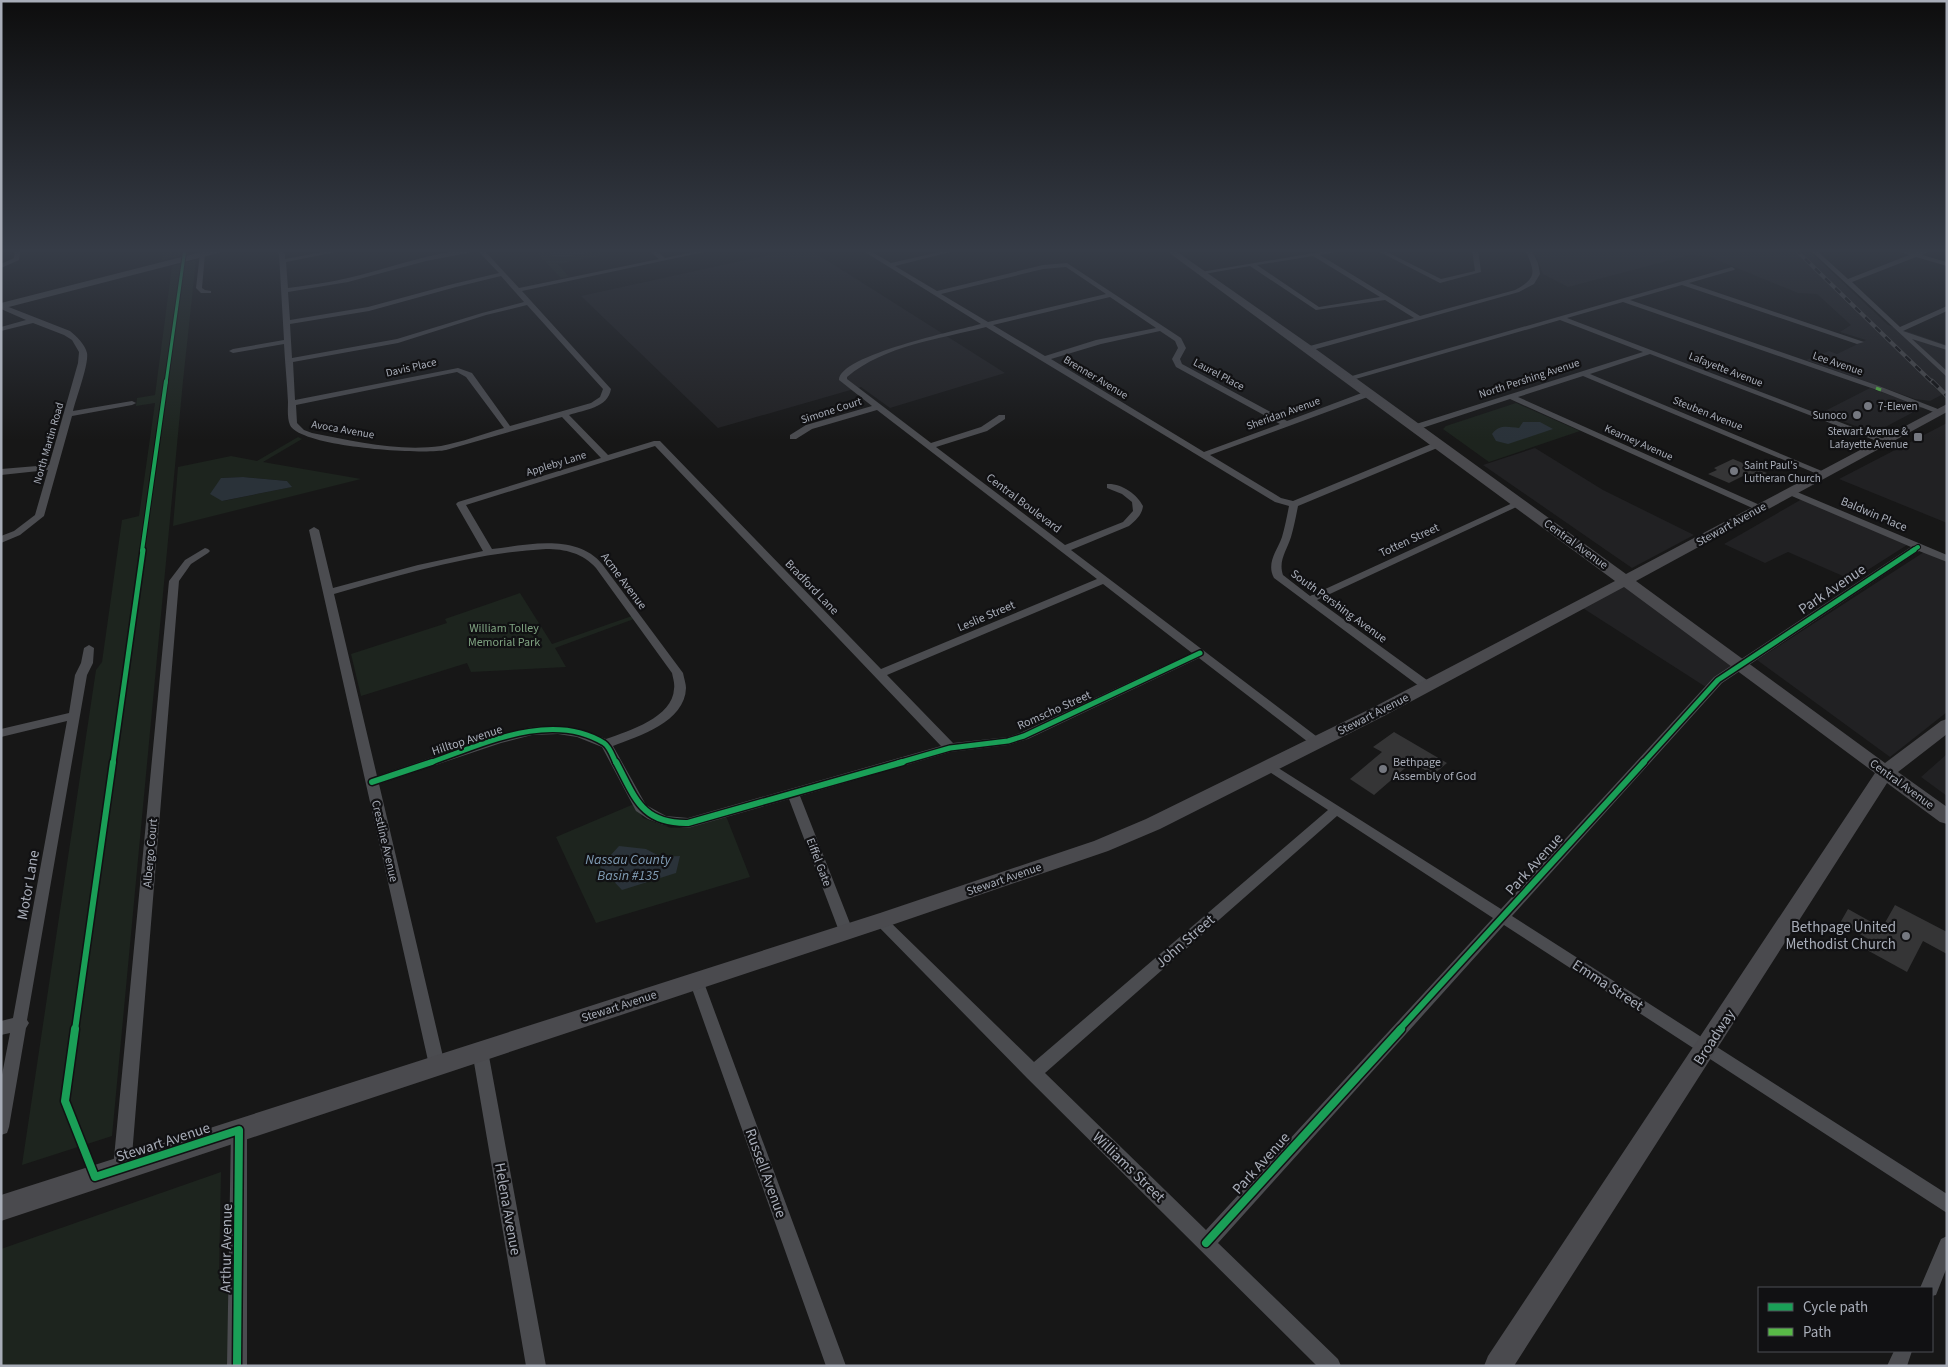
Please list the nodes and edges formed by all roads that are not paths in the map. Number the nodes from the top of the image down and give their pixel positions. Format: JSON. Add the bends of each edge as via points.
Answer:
{"nodes":[{"id":1,"x":17,"y":313,"type":"edge"},
{"id":2,"x":285,"y":313,"type":"edge"},
{"id":3,"x":351,"y":313,"type":"edge"},
{"id":4,"x":487,"y":313,"type":"edge"},
{"id":5,"x":538,"y":313,"type":"edge"},
{"id":6,"x":969,"y":313,"type":"edge"},
{"id":7,"x":1028,"y":313,"type":"edge"},
{"id":8,"x":1137,"y":313,"type":"edge"},
{"id":9,"x":1260,"y":313,"type":"edge"},
{"id":10,"x":1411,"y":313,"type":"edge"},
{"id":11,"x":1443,"y":313,"type":"edge"},
{"id":12,"x":1578,"y":313,"type":"edge"},
{"id":13,"x":1660,"y":313,"type":"edge"},
{"id":14,"x":1772,"y":313,"type":"edge"},
{"id":15,"x":1880,"y":313,"type":"edge"},
{"id":16,"x":1938,"y":313,"type":"edge"},
{"id":17,"x":1560,"y":318,"type":"junction"},
{"id":18,"x":1421,"y":319,"type":"junction"},
{"id":19,"x":34,"y":320,"type":"junction"},
{"id":20,"x":286,"y":323,"type":"junction"},
{"id":21,"x":987,"y":324,"type":"junction"},
{"id":22,"x":1,"y":329,"type":"edge"},
{"id":23,"x":1161,"y":329,"type":"junction"},
{"id":24,"x":1901,"y":332,"type":"junction"},
{"id":25,"x":286,"y":342,"type":"junction"},
{"id":26,"x":1860,"y":342,"type":"dead end"},
{"id":27,"x":1309,"y":348,"type":"junction"},
{"id":28,"x":1947,"y":348,"type":"edge"},
{"id":29,"x":233,"y":351,"type":"dead end"},
{"id":30,"x":1650,"y":352,"type":"junction"},
{"id":31,"x":1044,"y":358,"type":"junction"},
{"id":32,"x":288,"y":361,"type":"junction"},
{"id":33,"x":1582,"y":374,"type":"junction"},
{"id":34,"x":1947,"y":375,"type":"edge"},
{"id":35,"x":1349,"y":378,"type":"junction"},
{"id":36,"x":1370,"y":393,"type":"junction"},
{"id":37,"x":1509,"y":396,"type":"junction"},
{"id":38,"x":132,"y":403,"type":"dead end"},
{"id":39,"x":292,"y":403,"type":"junction"},
{"id":40,"x":878,"y":407,"type":"junction"},
{"id":41,"x":1943,"y":409,"type":"edge"},
{"id":42,"x":68,"y":414,"type":"junction"},
{"id":43,"x":564,"y":414,"type":"junction"},
{"id":44,"x":1002,"y":417,"type":"dead end"},
{"id":45,"x":1287,"y":424,"type":"junction"},
{"id":46,"x":1416,"y":427,"type":"junction"},
{"id":47,"x":509,"y":430,"type":"junction"},
{"id":48,"x":793,"y":437,"type":"dead end"},
{"id":49,"x":1885,"y":441,"type":"junction"},
{"id":50,"x":657,"y":443,"type":"joint"},
{"id":51,"x":1439,"y":444,"type":"junction"},
{"id":52,"x":930,"y":446,"type":"junction"},
{"id":53,"x":1203,"y":455,"type":"junction"},
{"id":54,"x":607,"y":459,"type":"junction"},
{"id":55,"x":52,"y":467,"type":"junction"},
{"id":56,"x":1,"y":472,"type":"edge"},
{"id":57,"x":1825,"y":474,"type":"junction"},
{"id":58,"x":1110,"y":486,"type":"dead end"},
{"id":59,"x":1790,"y":492,"type":"junction"},
{"id":60,"x":1520,"y":503,"type":"junction"},
{"id":61,"x":1294,"y":504,"type":"junction"},
{"id":62,"x":1759,"y":508,"type":"junction"},
{"id":63,"x":314,"y":530,"type":"dead end"},
{"id":64,"x":3,"y":539,"type":"edge"},
{"id":65,"x":1918,"y":547,"type":"junction"},
{"id":66,"x":1064,"y":549,"type":"junction"},
{"id":67,"x":204,"y":550,"type":"dead end"},
{"id":68,"x":489,"y":552,"type":"junction"},
{"id":69,"x":1947,"y":559,"type":"edge"},
{"id":70,"x":1104,"y":580,"type":"junction"},
{"id":71,"x":1626,"y":581,"type":"junction"},
{"id":72,"x":328,"y":593,"type":"junction"},
{"id":73,"x":1309,"y":600,"type":"junction"},
{"id":74,"x":89,"y":648,"type":"dead end"},
{"id":75,"x":1200,"y":653,"type":"junction"},
{"id":76,"x":1741,"y":666,"type":"junction"},
{"id":77,"x":878,"y":675,"type":"junction"},
{"id":78,"x":1427,"y":686,"type":"junction"},
{"id":79,"x":75,"y":715,"type":"junction"},
{"id":80,"x":1947,"y":725,"type":"edge"},
{"id":81,"x":1,"y":733,"type":"edge"},
{"id":82,"x":1316,"y":742,"type":"junction"},
{"id":83,"x":606,"y":744,"type":"junction"},
{"id":84,"x":950,"y":748,"type":"junction"},
{"id":85,"x":1269,"y":766,"type":"junction"},
{"id":86,"x":1885,"y":772,"type":"junction"},
{"id":87,"x":372,"y":782,"type":"junction"},
{"id":88,"x":793,"y":794,"type":"junction"},
{"id":89,"x":1336,"y":810,"type":"junction"},
{"id":90,"x":1947,"y":817,"type":"edge"},
{"id":91,"x":1502,"y":917,"type":"junction"},
{"id":92,"x":880,"y":921,"type":"junction"},
{"id":93,"x":846,"y":931,"type":"junction"},
{"id":94,"x":696,"y":980,"type":"junction"},
{"id":95,"x":21,"y":1023,"type":"junction"},
{"id":96,"x":1,"y":1028,"type":"edge"},
{"id":97,"x":1706,"y":1049,"type":"junction"},
{"id":98,"x":480,"y":1051,"type":"junction"},
{"id":99,"x":437,"y":1065,"type":"junction"},
{"id":100,"x":1033,"y":1073,"type":"junction"},
{"id":101,"x":1,"y":1127,"type":"edge"},
{"id":102,"x":239,"y":1130,"type":"junction"},
{"id":103,"x":122,"y":1168,"type":"junction"},
{"id":104,"x":1947,"y":1204,"type":"edge"},
{"id":105,"x":1,"y":1208,"type":"edge"},
{"id":106,"x":1206,"y":1243,"type":"junction"},
{"id":107,"x":1947,"y":1245,"type":"edge"},
{"id":108,"x":1929,"y":1287,"type":"edge"},
{"id":109,"x":1903,"y":1352,"type":"edge"},
{"id":110,"x":833,"y":1364,"type":"edge"},
{"id":111,"x":237,"y":1366,"type":"edge"},
{"id":112,"x":536,"y":1366,"type":"edge"},
{"id":113,"x":1332,"y":1366,"type":"edge"},
{"id":114,"x":1498,"y":1366,"type":"edge"},
{"id":115,"x":1897,"y":1366,"type":"edge"}],
"edges":[{"from":1,"to":19,"type":"street"},
{"from":2,"to":20,"type":"street","name":"Avoca Avenue"},
{"from":3,"to":20,"type":"street"},
{"from":4,"to":32,"type":"street","via":[[398,341]]},
{"from":5,"to":43,"type":"street","name":"Avoca Avenue","via":[[607,389],[605,397],[597,404]]},
{"from":6,"to":21,"type":"street","name":"Brenner Avenue"},
{"from":7,"to":21,"type":"street"},
{"from":8,"to":23,"type":"street","name":"Laurel Place"},
{"from":9,"to":27,"type":"main road","name":"Central Avenue"},
{"from":10,"to":18,"type":"street"},
{"from":11,"to":18,"type":"street"},
{"from":12,"to":17,"type":"street"},
{"from":13,"to":41,"type":"street","name":"Lee Avenue"},
{"from":14,"to":26,"type":"street"},
{"from":15,"to":24,"type":"street"},
{"from":16,"to":24,"type":"street"},
{"from":17,"to":30,"type":"street","name":"Lafayette Avenue"},
{"from":17,"to":35,"type":"street"},
{"from":18,"to":27,"type":"street"},
{"from":19,"to":22,"type":"street"},
{"from":19,"to":42,"type":"street","name":"North Martin Road","via":[[73,338],[83,352]]},
{"from":20,"to":25,"type":"street","name":"Avoca Avenue"},
{"from":21,"to":31,"type":"street","name":"Brenner Avenue"},
{"from":21,"to":40,"type":"street","name":"Central Boulevard","via":[[902,347],[851,368],[843,380]]},
{"from":23,"to":31,"type":"street"},
{"from":23,"to":45,"type":"street","name":"Laurel Place","via":[[1181,343],[1176,359],[1179,365]]},
{"from":24,"to":28,"type":"street"},
{"from":24,"to":34,"type":"street"},
{"from":25,"to":29,"type":"street"},
{"from":25,"to":32,"type":"street","name":"Avoca Avenue"},
{"from":27,"to":35,"type":"main road","name":"Central Avenue"},
{"from":30,"to":33,"type":"street","name":"North Pershing Avenue"},
{"from":30,"to":49,"type":"street","name":"Lafayette Avenue"},
{"from":31,"to":53,"type":"street","name":"Brenner Avenue"},
{"from":32,"to":39,"type":"street","name":"Avoca Avenue"},
{"from":33,"to":37,"type":"street","name":"North Pershing Avenue"},
{"from":33,"to":57,"type":"street","name":"Steuben Avenue"},
{"from":35,"to":36,"type":"main road","name":"Central Avenue"},
{"from":36,"to":45,"type":"street","name":"Sheridan Avenue"},
{"from":36,"to":46,"type":"main road","name":"Central Avenue"},
{"from":37,"to":46,"type":"street","name":"North Pershing Avenue"},
{"from":37,"to":62,"type":"street","name":"Kearney Avenue"},
{"from":38,"to":42,"type":"street"},
{"from":39,"to":47,"type":"street","name":"Avoca Avenue","via":[[293,423],[302,432],[397,449],[443,448]]},
{"from":39,"to":47,"type":"street","name":"Davis Place","via":[[458,370],[469,375]]},
{"from":40,"to":48,"type":"street","name":"Simone Court","via":[[816,425]]},
{"from":40,"to":52,"type":"street","name":"Central Boulevard"},
{"from":41,"to":49,"type":"main road","name":"Stewart Avenue"},
{"from":42,"to":55,"type":"street","name":"North Martin Road"},
{"from":43,"to":47,"type":"street","name":"Avoca Avenue"},
{"from":43,"to":54,"type":"street"},
{"from":44,"to":52,"type":"street","via":[[984,430]]},
{"from":45,"to":53,"type":"street","name":"Sheridan Avenue"},
{"from":46,"to":51,"type":"main road","name":"Central Avenue"},
{"from":49,"to":57,"type":"main road","name":"Stewart Avenue"},
{"from":50,"to":54,"type":"street","name":"Appleby Lane"},
{"from":50,"to":77,"type":"street","name":"Bradford Lane"},
{"from":51,"to":60,"type":"main road","name":"Central Avenue"},
{"from":51,"to":61,"type":"street"},
{"from":52,"to":66,"type":"street","name":"Central Boulevard"},
{"from":53,"to":61,"type":"street","name":"Brenner Avenue","via":[[1278,500]]},
{"from":54,"to":68,"type":"street","name":"Appleby Lane","via":[[461,504]]},
{"from":55,"to":56,"type":"street"},
{"from":55,"to":64,"type":"street","name":"North Martin Road","via":[[39,516]]},
{"from":57,"to":59,"type":"main road","name":"Stewart Avenue"},
{"from":58,"to":66,"type":"street","via":[[1135,498],[1139,512],[1135,518]]},
{"from":59,"to":62,"type":"main road","name":"Stewart Avenue"},
{"from":59,"to":65,"type":"street","name":"Baldwin Place"},
{"from":60,"to":71,"type":"main road","name":"Central Avenue"},
{"from":60,"to":73,"type":"street","name":"Totten Street"},
{"from":61,"to":73,"type":"street","name":"South Pershing Avenue","via":[[1276,570],[1284,582]]},
{"from":62,"to":71,"type":"main road","name":"Stewart Avenue"},
{"from":63,"to":72,"type":"street","name":"Crestline Avenue"},
{"from":65,"to":69,"type":"street","name":"Baldwin Place"},
{"from":65,"to":76,"type":"street","name":"Park Avenue"},
{"from":66,"to":70,"type":"street","name":"Central Boulevard"},
{"from":67,"to":103,"type":"street","name":"Albergo Court","via":[[188,562],[174,581]]},
{"from":68,"to":72,"type":"street","name":"Acme Avenue"},
{"from":68,"to":83,"type":"street","name":"Acme Avenue","via":[[555,547],[585,554],[598,566],[677,673],[679,696],[670,711],[656,723]]},
{"from":70,"to":75,"type":"street","name":"Central Boulevard"},
{"from":70,"to":77,"type":"street","name":"Leslie Street"},
{"from":71,"to":76,"type":"main road","name":"Central Avenue"},
{"from":71,"to":78,"type":"main road","name":"Stewart Avenue"},
{"from":72,"to":87,"type":"street","name":"Crestline Avenue"},
{"from":73,"to":78,"type":"street","name":"South Pershing Avenue"},
{"from":74,"to":79,"type":"street","name":"Motor Lane"},
{"from":75,"to":82,"type":"street","name":"Central Boulevard"},
{"from":75,"to":84,"type":"street","name":"Romscho Street","via":[[1024,736]]},
{"from":76,"to":86,"type":"main road","name":"Central Avenue"},
{"from":76,"to":91,"type":"street","name":"Park Avenue","via":[[1718,680]]},
{"from":77,"to":84,"type":"street","name":"Bradford Lane"},
{"from":78,"to":82,"type":"main road","name":"Stewart Avenue"},
{"from":79,"to":81,"type":"street"},
{"from":79,"to":95,"type":"street","name":"Motor Lane"},
{"from":80,"to":86,"type":"main road","name":"Broadway"},
{"from":82,"to":85,"type":"main road","name":"Stewart Avenue"},
{"from":83,"to":87,"type":"street","name":"Hilltop Avenue","via":[[579,733],[532,731],[498,739]]},
{"from":83,"to":88,"type":"street","via":[[642,808],[663,821],[688,823]]},
{"from":84,"to":88,"type":"street","name":"Romscho Street"},
{"from":85,"to":89,"type":"street","name":"Emma Street"},
{"from":85,"to":92,"type":"main road","name":"Stewart Avenue","via":[[1154,824],[1101,846]]},
{"from":86,"to":90,"type":"main road","name":"Central Avenue"},
{"from":86,"to":97,"type":"main road","name":"Broadway"},
{"from":87,"to":99,"type":"street","name":"Crestline Avenue"},
{"from":88,"to":93,"type":"street","name":"Eiffel Gate"},
{"from":89,"to":91,"type":"street","name":"Emma Street"},
{"from":89,"to":100,"type":"street","name":"John Street"},
{"from":91,"to":97,"type":"street","name":"Emma Street"},
{"from":91,"to":106,"type":"street","name":"Park Avenue"},
{"from":92,"to":93,"type":"main road","name":"Stewart Avenue"},
{"from":92,"to":100,"type":"street","name":"Williams Street"},
{"from":93,"to":94,"type":"main road","name":"Stewart Avenue"},
{"from":94,"to":98,"type":"main road","name":"Stewart Avenue"},
{"from":94,"to":110,"type":"street","name":"Russell Avenue"},
{"from":95,"to":96,"type":"street"},
{"from":95,"to":101,"type":"street","name":"Motor Lane"},
{"from":97,"to":104,"type":"street","name":"Emma Street"},
{"from":97,"to":114,"type":"main road","name":"Broadway"},
{"from":98,"to":99,"type":"main road","name":"Stewart Avenue"},
{"from":98,"to":112,"type":"street","name":"Helena Avenue"},
{"from":99,"to":102,"type":"main road","name":"Stewart Avenue"},
{"from":100,"to":106,"type":"street","name":"Williams Street"},
{"from":102,"to":103,"type":"main road","name":"Stewart Avenue"},
{"from":102,"to":111,"type":"street","name":"Arthur Avenue"},
{"from":103,"to":105,"type":"main road","name":"Stewart Avenue"},
{"from":106,"to":113,"type":"street","name":"Williams Street"},
{"from":107,"to":108,"type":"street"},
{"from":109,"to":115,"type":"street"}]}
